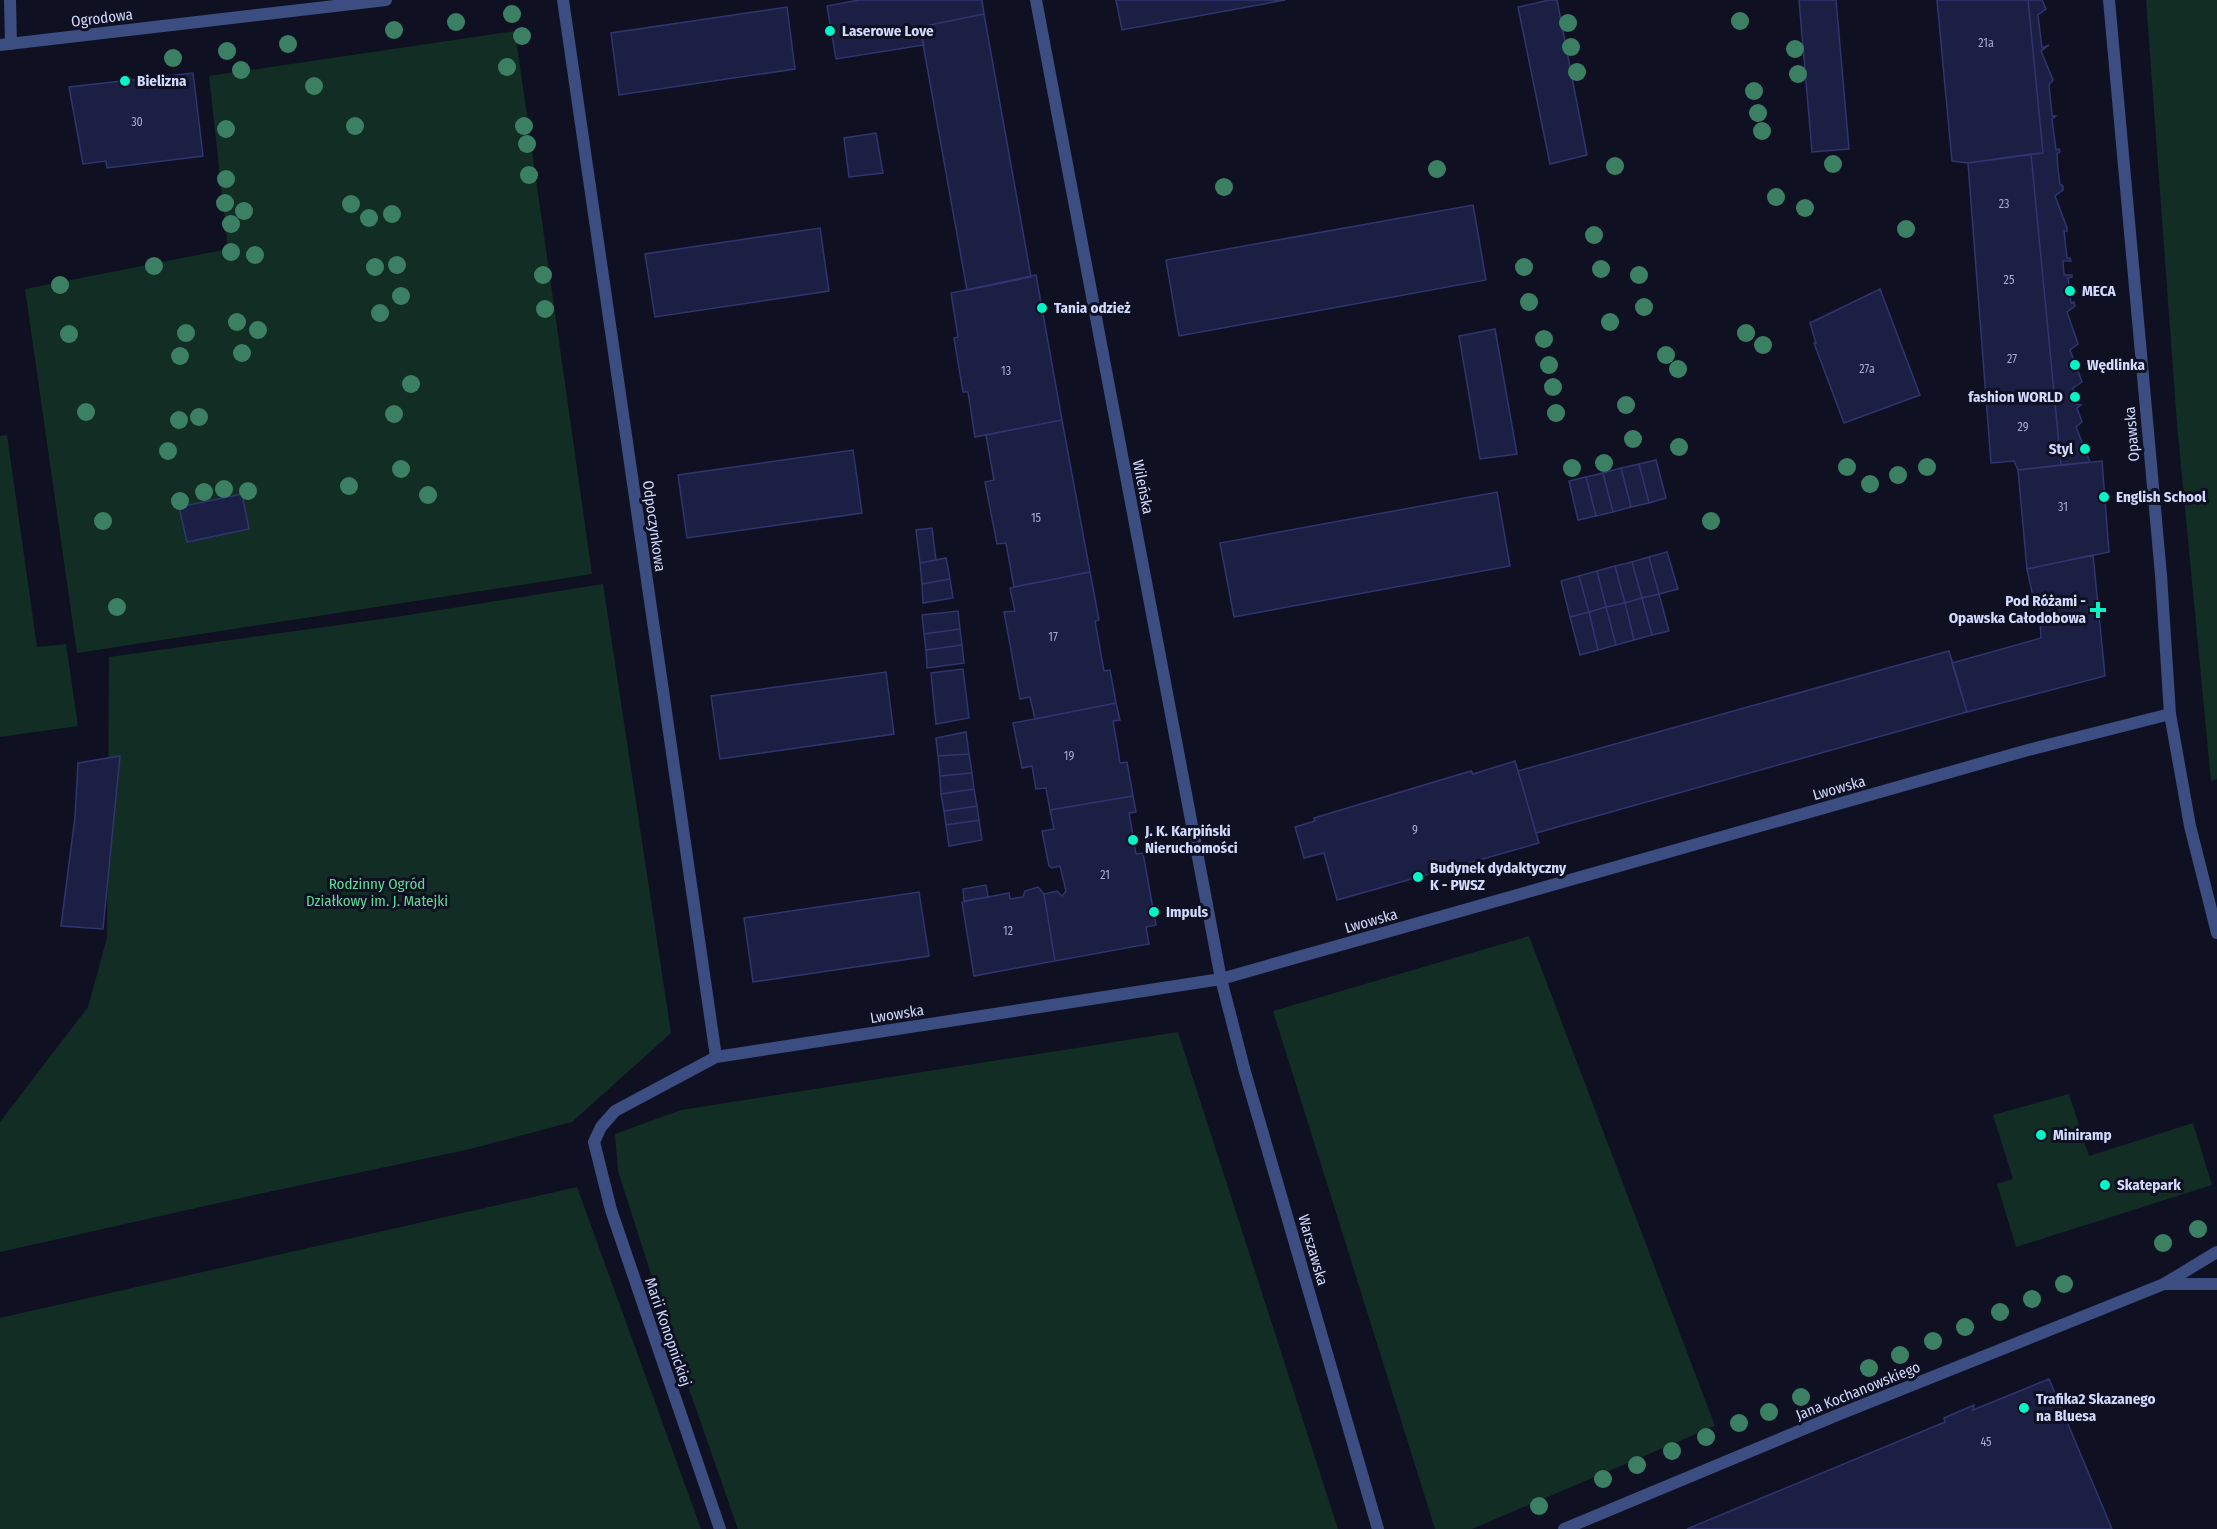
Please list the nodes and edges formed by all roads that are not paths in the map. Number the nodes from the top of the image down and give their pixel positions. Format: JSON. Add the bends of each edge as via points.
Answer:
{"nodes":[{"id":1,"x":10,"y":0,"type":"edge"},
{"id":2,"x":386,"y":0,"type":"edge"},
{"id":3,"x":563,"y":0,"type":"edge"},
{"id":4,"x":1036,"y":0,"type":"edge"},
{"id":5,"x":2109,"y":0,"type":"edge"},
{"id":6,"x":5,"y":44,"type":"edge"},
{"id":7,"x":2170,"y":714,"type":"junction"},
{"id":8,"x":2217,"y":933,"type":"edge"},
{"id":9,"x":1221,"y":979,"type":"junction"},
{"id":10,"x":716,"y":1057,"type":"junction"},
{"id":11,"x":594,"y":1142,"type":"joint"},
{"id":12,"x":2217,"y":1252,"type":"edge"},
{"id":13,"x":2164,"y":1284,"type":"junction"},
{"id":14,"x":2217,"y":1284,"type":"edge"},
{"id":15,"x":720,"y":1529,"type":"edge"},
{"id":16,"x":1378,"y":1529,"type":"edge"},
{"id":17,"x":1564,"y":1529,"type":"edge"}],
"edges":[{"from":1,"to":6,"type":"street"},
{"from":2,"to":6,"type":"street","name":"Ogrodowa"},
{"from":3,"to":10,"type":"street","name":"Odpoczynkowa"},
{"from":4,"to":9,"type":"street","name":"Wileńska"},
{"from":5,"to":7,"type":"street","name":"Opawska"},
{"from":7,"to":8,"type":"street","name":"Opawska","via":[[2190,826]]},
{"from":7,"to":9,"type":"street","name":"Lwowska"},
{"from":9,"to":10,"type":"street","name":"Lwowska"},
{"from":9,"to":16,"type":"street","name":"Warszawska"},
{"from":10,"to":11,"type":"street","name":"Lwowska","via":[[615,1111]]},
{"from":11,"to":15,"type":"street","name":"Marii Konopnickiej","via":[[611,1210]]},
{"from":12,"to":13,"type":"street","name":"Jana Kochanowskiego"},
{"from":13,"to":14,"type":"street","name":"Jana Kochanowskiego"},
{"from":13,"to":17,"type":"street","name":"Jana Kochanowskiego"}]}
